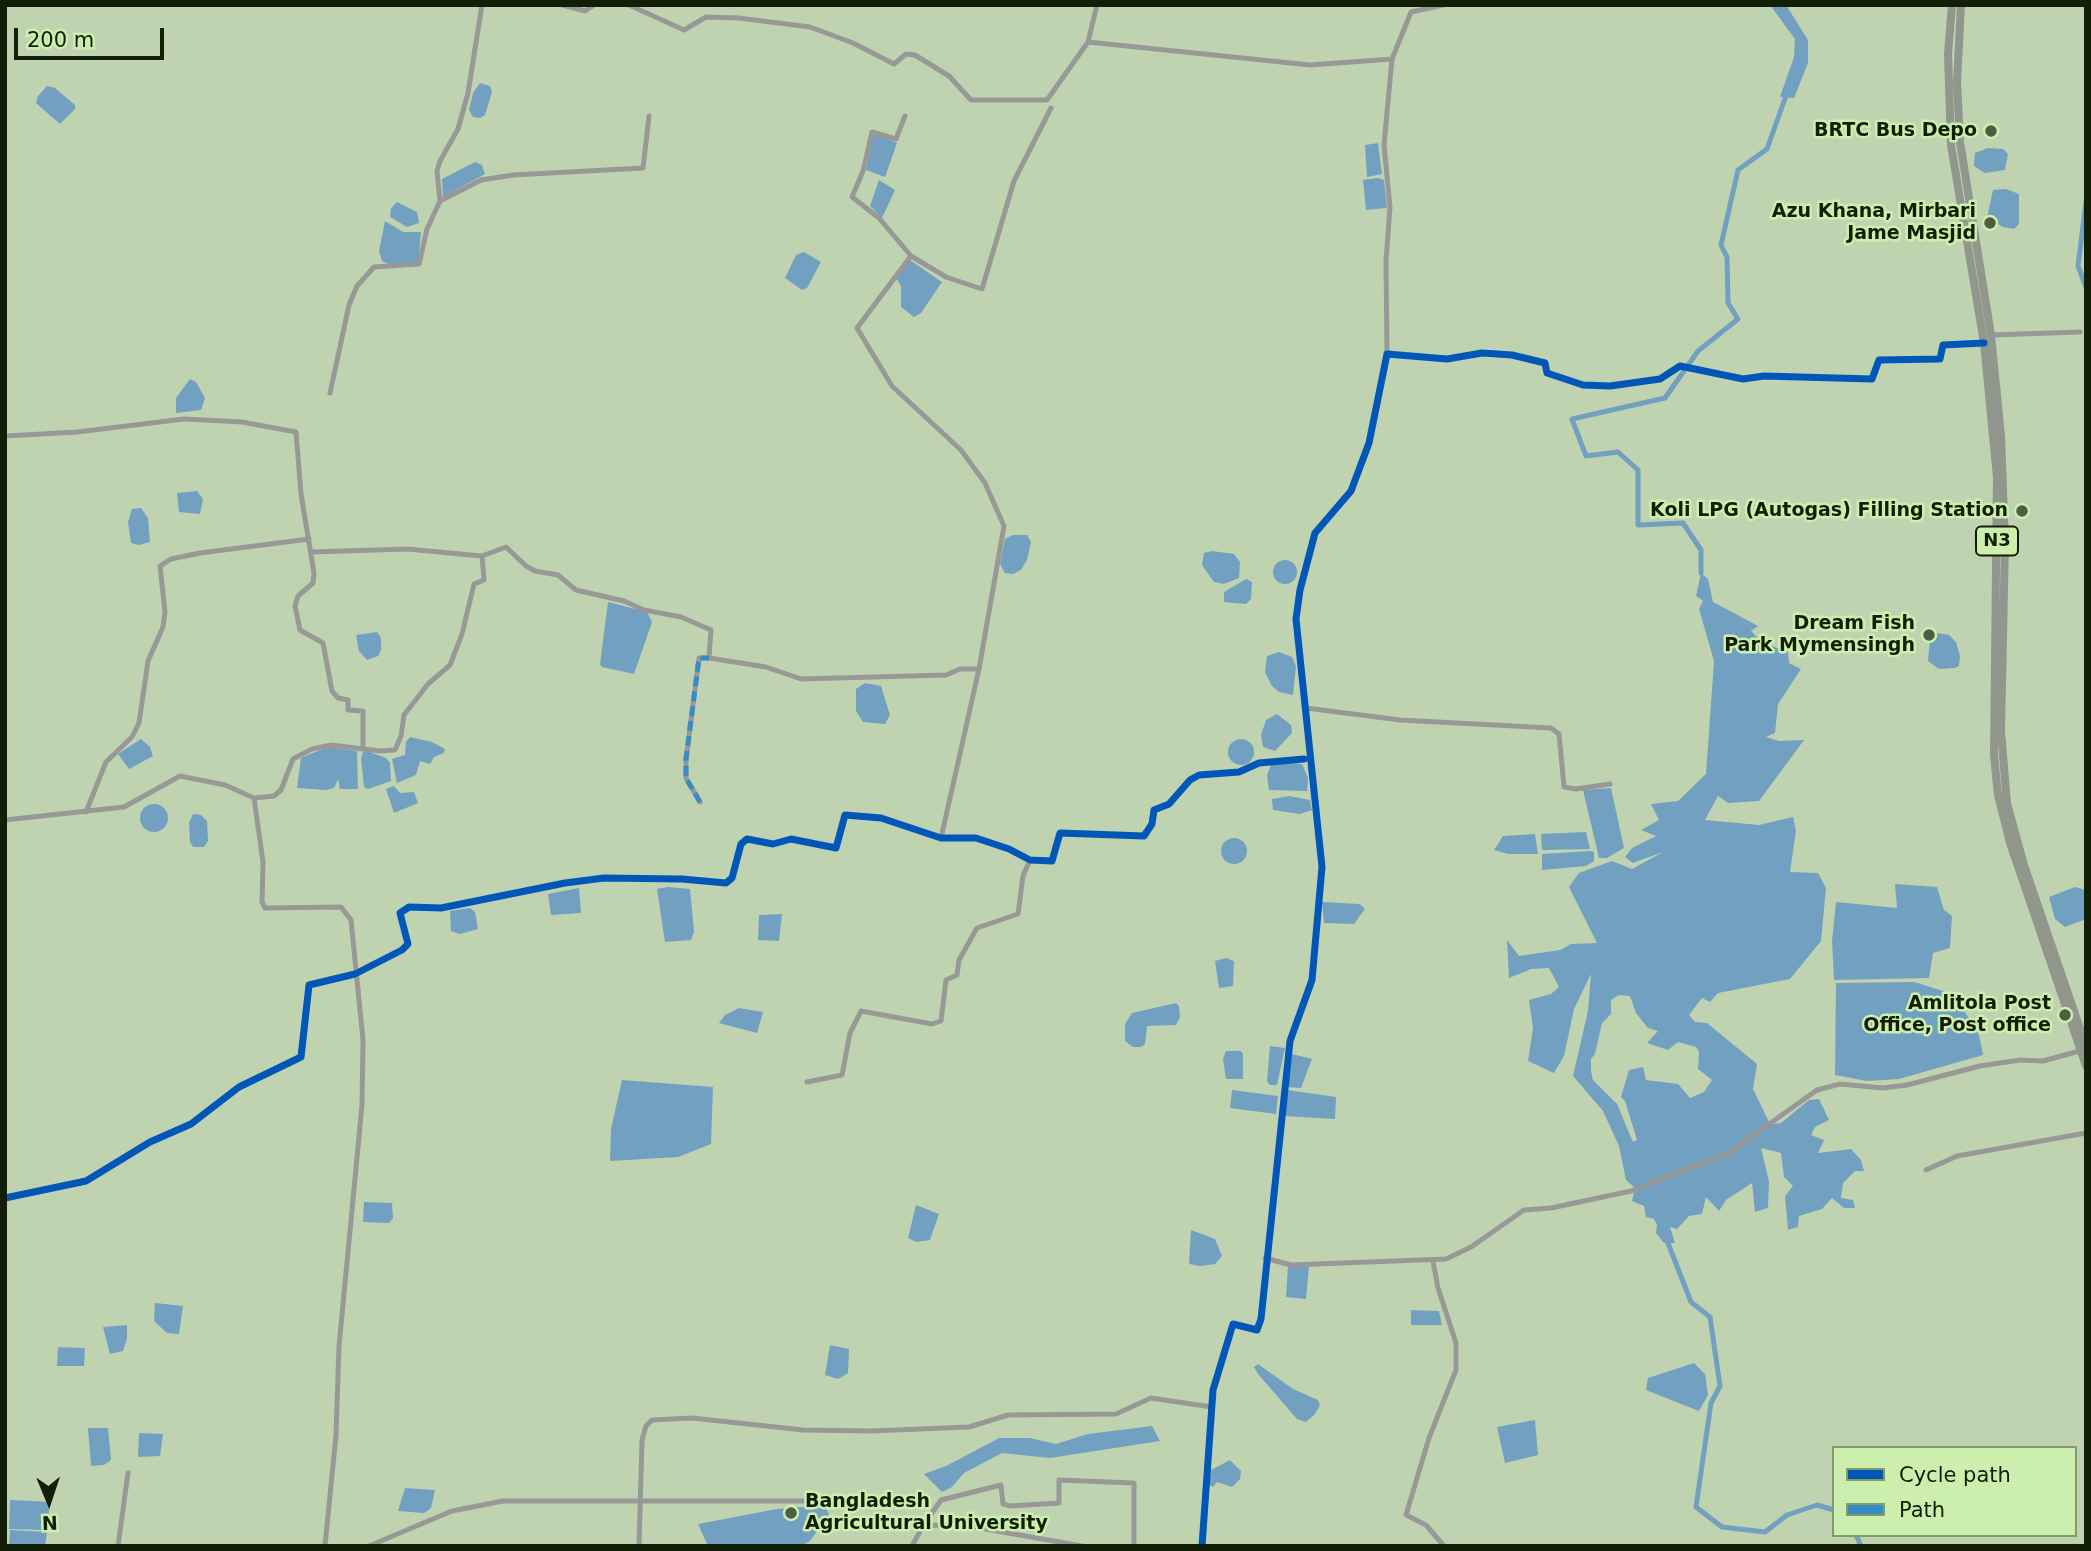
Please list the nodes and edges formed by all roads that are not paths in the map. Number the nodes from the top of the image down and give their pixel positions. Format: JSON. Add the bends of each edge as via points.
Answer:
{"nodes":[{"id":1,"x":482,"y":5,"type":"edge"},
{"id":2,"x":562,"y":5,"type":"edge"},
{"id":3,"x":594,"y":5,"type":"edge"},
{"id":4,"x":629,"y":5,"type":"edge"},
{"id":5,"x":1097,"y":5,"type":"edge"},
{"id":6,"x":1443,"y":5,"type":"edge"},
{"id":7,"x":1952,"y":5,"type":"edge"},
{"id":8,"x":1961,"y":5,"type":"edge"},
{"id":9,"x":1409,"y":8,"type":"edge"},
{"id":10,"x":1088,"y":42,"type":"junction"},
{"id":11,"x":1392,"y":59,"type":"junction"},
{"id":12,"x":1051,"y":108,"type":"dead end"},
{"id":13,"x":649,"y":116,"type":"dead end"},
{"id":14,"x":905,"y":116,"type":"dead end"},
{"id":15,"x":440,"y":201,"type":"junction"},
{"id":16,"x":911,"y":256,"type":"junction"},
{"id":17,"x":2080,"y":332,"type":"dead end"},
{"id":18,"x":1991,"y":335,"type":"junction"},
{"id":19,"x":1984,"y":343,"type":"junction"},
{"id":20,"x":1387,"y":354,"type":"junction"},
{"id":21,"x":330,"y":393,"type":"dead end"},
{"id":22,"x":5,"y":436,"type":"edge"},
{"id":23,"x":309,"y":539,"type":"junction"},
{"id":24,"x":311,"y":552,"type":"junction"},
{"id":25,"x":482,"y":556,"type":"junction"},
{"id":26,"x":709,"y":658,"type":"junction"},
{"id":27,"x":979,"y":669,"type":"junction"},
{"id":28,"x":1306,"y":708,"type":"junction"},
{"id":29,"x":363,"y":748,"type":"junction"},
{"id":30,"x":1304,"y":759,"type":"dead end"},
{"id":31,"x":1610,"y":784,"type":"dead end"},
{"id":32,"x":254,"y":798,"type":"junction"},
{"id":33,"x":699,"y":802,"type":"dead end"},
{"id":34,"x":86,"y":812,"type":"junction"},
{"id":35,"x":5,"y":820,"type":"edge"},
{"id":36,"x":941,"y":838,"type":"junction"},
{"id":37,"x":1030,"y":860,"type":"junction"},
{"id":38,"x":355,"y":974,"type":"junction"},
{"id":39,"x":2084,"y":1049,"type":"edge"},
{"id":40,"x":2086,"y":1066,"type":"edge"},
{"id":41,"x":807,"y":1082,"type":"dead end"},
{"id":42,"x":2086,"y":1133,"type":"edge"},
{"id":43,"x":1926,"y":1170,"type":"dead end"},
{"id":44,"x":5,"y":1198,"type":"edge"},
{"id":45,"x":1265,"y":1258,"type":"junction"},
{"id":46,"x":1433,"y":1261,"type":"junction"},
{"id":47,"x":1212,"y":1407,"type":"junction"},
{"id":48,"x":128,"y":1473,"type":"dead end"},
{"id":49,"x":830,"y":1501,"type":"dead end"},
{"id":50,"x":641,"y":1502,"type":"junction"},
{"id":51,"x":923,"y":1525,"type":"junction"},
{"id":52,"x":118,"y":1546,"type":"edge"},
{"id":53,"x":325,"y":1546,"type":"edge"},
{"id":54,"x":369,"y":1546,"type":"edge"},
{"id":55,"x":639,"y":1546,"type":"edge"},
{"id":56,"x":912,"y":1546,"type":"edge"},
{"id":57,"x":1082,"y":1546,"type":"edge"},
{"id":58,"x":1134,"y":1546,"type":"edge"},
{"id":59,"x":1202,"y":1546,"type":"edge"},
{"id":60,"x":1444,"y":1546,"type":"edge"}],
"edges":[{"from":1,"to":15,"type":"street","via":[[462,117],[437,171]]},
{"from":2,"to":3,"type":"street","via":[[585,11]]},
{"from":4,"to":10,"type":"street","via":[[684,30],[706,17],[739,18],[810,27],[894,64],[906,54],[915,55],[949,76],[971,100],[1047,100]]},
{"from":5,"to":10,"type":"street"},
{"from":6,"to":9,"type":"street"},
{"from":7,"to":19,"type":"highway","number":"N3","via":[[1948,54],[1951,145]]},
{"from":8,"to":18,"type":"highway","number":"N3","via":[[1960,142]]},
{"from":9,"to":11,"type":"street"},
{"from":10,"to":11,"type":"street","via":[[1319,65]]},
{"from":11,"to":20,"type":"street","via":[[1384,145],[1390,207]]},
{"from":12,"to":16,"type":"street","via":[[1014,181],[982,289],[946,277]]},
{"from":13,"to":15,"type":"street","via":[[643,168],[481,180]]},
{"from":14,"to":16,"type":"street","via":[[896,139],[872,132],[852,197],[879,218]]},
{"from":15,"to":21,"type":"street","via":[[426,229],[419,264],[374,267],[357,286]]},
{"from":16,"to":27,"type":"street","via":[[857,328],[892,386],[961,450],[985,483],[1004,526]]},
{"from":17,"to":18,"type":"street"},
{"from":18,"to":39,"type":"highway","number":"N3","via":[[2001,436],[2005,556],[2001,731],[2007,803]]},
{"from":19,"to":20,"type":"street","via":[[1943,345],[1940,359],[1879,360],[1872,379],[1742,379],[1680,366],[1660,379],[1637,384],[1583,385],[1547,373],[1545,363],[1512,355],[1482,353],[1447,359]]},
{"from":19,"to":39,"type":"highway","number":"N3","via":[[1997,477],[1994,755],[1998,795],[2010,843]]},
{"from":20,"to":28,"type":"street","via":[[1368,443],[1351,491],[1315,533],[1300,590],[1296,619]]},
{"from":22,"to":23,"type":"street","via":[[184,419],[242,422],[296,432]]},
{"from":23,"to":24,"type":"street"},
{"from":23,"to":34,"type":"street","via":[[211,551],[171,559],[160,566],[165,612],[161,636],[148,661],[139,723],[129,741],[106,762]]},
{"from":24,"to":25,"type":"street","via":[[407,549]]},
{"from":24,"to":29,"type":"street","via":[[313,583],[295,602],[300,630],[323,643],[336,695],[348,700],[348,710],[363,711]]},
{"from":25,"to":26,"type":"street","via":[[506,547],[526,566],[558,575],[576,590],[711,629]]},
{"from":25,"to":29,"type":"street","via":[[484,580],[474,584],[450,664],[404,716],[395,750]]},
{"from":26,"to":27,"type":"street","via":[[766,667],[801,679],[946,675]]},
{"from":26,"to":33,"type":"street","via":[[699,659],[686,759],[686,778]]},
{"from":27,"to":36,"type":"street"},
{"from":28,"to":31,"type":"street","via":[[1400,720],[1551,728],[1559,734],[1564,787]]},
{"from":28,"to":45,"type":"street","via":[[1322,867],[1312,980],[1290,1041]]},
{"from":29,"to":32,"type":"street","via":[[331,745],[305,752],[290,763],[279,794]]},
{"from":30,"to":37,"type":"street","via":[[1199,775],[1169,804],[1154,810],[1152,824],[1143,836],[1060,833],[1054,859]]},
{"from":32,"to":34,"type":"street","via":[[225,785],[180,776],[132,804]]},
{"from":32,"to":38,"type":"street","via":[[263,862],[263,905],[269,910],[324,906],[346,910],[351,919]]},
{"from":34,"to":35,"type":"street"},
{"from":36,"to":37,"type":"street","via":[[976,838]]},
{"from":36,"to":38,"type":"street","via":[[881,818],[845,815],[836,848],[791,839],[773,844],[747,839],[741,844],[733,878],[726,883],[604,878],[441,908],[409,907],[400,913],[408,944]]},
{"from":37,"to":41,"type":"street","via":[[1018,914],[977,928],[959,960],[957,975],[946,980],[941,1021],[932,1024],[860,1011],[850,1033],[842,1075]]},
{"from":38,"to":44,"type":"street","via":[[309,985],[301,1057],[239,1087],[191,1124],[150,1142],[86,1181]]},
{"from":38,"to":53,"type":"street","via":[[363,1040],[362,1105]]},
{"from":39,"to":40,"type":"highway","number":"N3"},
{"from":39,"to":46,"type":"street","via":[[2043,1061],[1980,1066],[1907,1085],[1840,1084],[1817,1090],[1730,1152],[1631,1191],[1524,1210],[1471,1247]]},
{"from":42,"to":43,"type":"street","via":[[1957,1156]]},
{"from":45,"to":46,"type":"street","via":[[1291,1265]]},
{"from":45,"to":47,"type":"street","via":[[1261,1319],[1257,1330],[1233,1324]]},
{"from":46,"to":60,"type":"street","via":[[1456,1343],[1456,1370],[1406,1515],[1426,1525]]},
{"from":47,"to":50,"type":"street","via":[[1151,1398],[1116,1414],[1008,1415],[969,1427],[895,1430],[803,1430],[692,1418],[652,1420],[642,1440]]},
{"from":47,"to":59,"type":"street"},
{"from":48,"to":52,"type":"street"},
{"from":49,"to":50,"type":"street"},
{"from":50,"to":54,"type":"street","via":[[503,1501],[452,1511]]},
{"from":50,"to":55,"type":"street"},
{"from":51,"to":56,"type":"street"},
{"from":51,"to":57,"type":"street","via":[[957,1524]]},
{"from":51,"to":58,"type":"street","via":[[941,1500],[1001,1485],[1003,1504],[1010,1506],[1059,1503],[1059,1480],[1134,1483]]}]}
